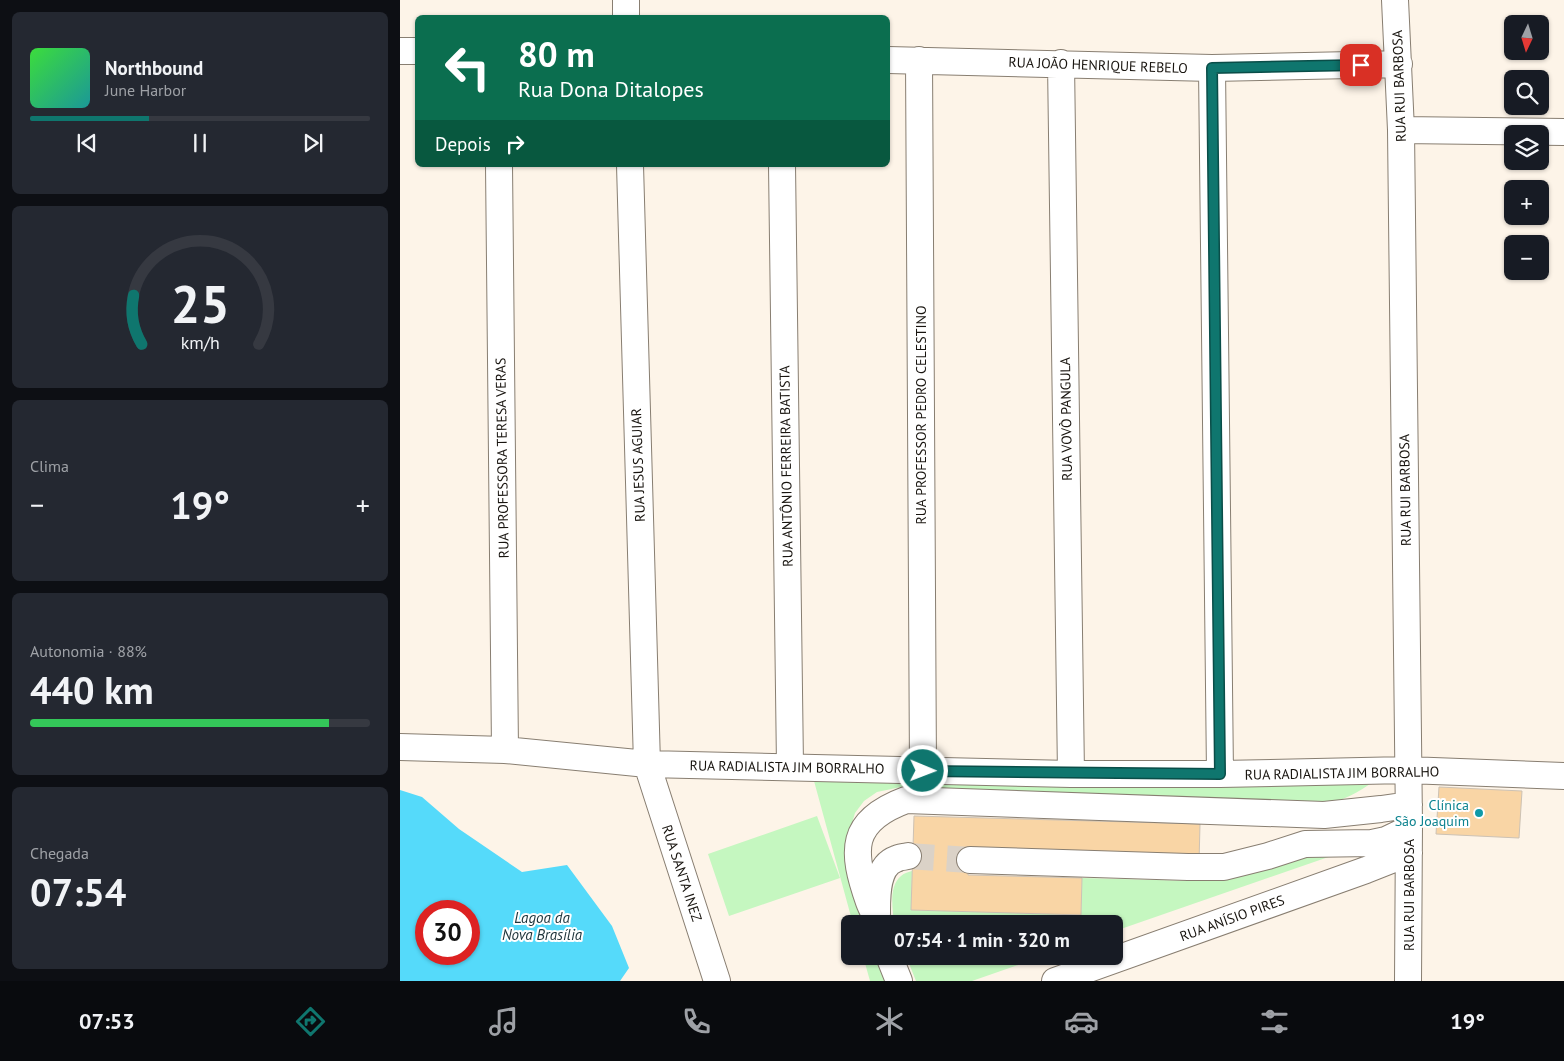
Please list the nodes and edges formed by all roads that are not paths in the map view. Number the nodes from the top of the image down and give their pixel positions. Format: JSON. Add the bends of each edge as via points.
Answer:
{"nodes":[{"id":1,"x":626,"y":0,"type":"edge"},
{"id":2,"x":1395,"y":0,"type":"edge"},
{"id":3,"x":626,"y":15,"type":"edge"},
{"id":4,"x":400,"y":51,"type":"edge"},
{"id":5,"x":415,"y":51,"type":"edge"},
{"id":6,"x":890,"y":60,"type":"edge"},
{"id":7,"x":919,"y":60,"type":"junction"},
{"id":8,"x":1061,"y":63,"type":"junction"},
{"id":9,"x":1399,"y":64,"type":"junction"},
{"id":10,"x":1212,"y":68,"type":"junction"},
{"id":11,"x":1401,"y":130,"type":"junction"},
{"id":12,"x":1564,"y":132,"type":"edge"},
{"id":13,"x":499,"y":167,"type":"edge"},
{"id":14,"x":630,"y":167,"type":"edge"},
{"id":15,"x":782,"y":167,"type":"edge"},
{"id":16,"x":400,"y":747,"type":"edge"},
{"id":17,"x":505,"y":750,"type":"junction"},
{"id":18,"x":647,"y":764,"type":"junction"},
{"id":19,"x":790,"y":766,"type":"junction"},
{"id":20,"x":1408,"y":770,"type":"junction"},
{"id":21,"x":923,"y":771,"type":"junction"},
{"id":22,"x":1071,"y":774,"type":"junction"},
{"id":23,"x":1220,"y":774,"type":"junction"},
{"id":24,"x":1564,"y":776,"type":"edge"},
{"id":25,"x":1409,"y":829,"type":"junction"},
{"id":26,"x":1372,"y":843,"type":"junction"},
{"id":27,"x":908,"y":856,"type":"tunnel mouth"},
{"id":28,"x":970,"y":860,"type":"tunnel mouth"},
{"id":29,"x":1366,"y":870,"type":"junction"},
{"id":30,"x":875,"y":915,"type":"edge"},
{"id":31,"x":878,"y":915,"type":"edge"},
{"id":32,"x":893,"y":965,"type":"edge"},
{"id":33,"x":717,"y":981,"type":"edge"},
{"id":34,"x":899,"y":981,"type":"edge"},
{"id":35,"x":1055,"y":981,"type":"edge"},
{"id":36,"x":1408,"y":981,"type":"edge"}],
"edges":[{"from":1,"to":3,"type":"street"},
{"from":2,"to":9,"type":"street","name":"RUA RUI BARBOSA"},
{"from":4,"to":5,"type":"street"},
{"from":6,"to":7,"type":"street","name":"RUA JOÃO HENRIQUE REBELO"},
{"from":7,"to":8,"type":"street","name":"RUA JOÃO HENRIQUE REBELO"},
{"from":7,"to":21,"type":"street","name":"RUA PROFESSOR PEDRO CELESTINO"},
{"from":8,"to":10,"type":"street","name":"RUA JOÃO HENRIQUE REBELO"},
{"from":8,"to":22,"type":"street","name":"RUA VOVÒ PANGULA"},
{"from":9,"to":10,"type":"street","name":"RUA JOÃO HENRIQUE REBELO"},
{"from":9,"to":11,"type":"street","name":"RUA RUI BARBOSA"},
{"from":10,"to":23,"type":"street"},
{"from":11,"to":12,"type":"street"},
{"from":11,"to":20,"type":"street","name":"RUA RUI BARBOSA"},
{"from":13,"to":17,"type":"street","name":"RUA PROFESSORA TERESA VERAS"},
{"from":14,"to":18,"type":"street","name":"RUA JESUS AGUIAR"},
{"from":15,"to":19,"type":"street","name":"RUA ANTÔNIO FERREIRA BATISTA"},
{"from":16,"to":17,"type":"street","name":"RUA RADIALISTA JIM BORRALHO"},
{"from":17,"to":18,"type":"street","name":"RUA RADIALISTA JIM BORRALHO"},
{"from":18,"to":19,"type":"street","name":"RUA RADIALISTA JIM BORRALHO"},
{"from":18,"to":33,"type":"street","name":"RUA SANTA INEZ"},
{"from":19,"to":21,"type":"street","name":"RUA RADIALISTA JIM BORRALHO"},
{"from":20,"to":23,"type":"street","name":"RUA RADIALISTA JIM BORRALHO"},
{"from":20,"to":24,"type":"street","name":"RUA RADIALISTA JIM BORRALHO"},
{"from":20,"to":25,"type":"street","name":"RUA RUI BARBOSA"},
{"from":21,"to":22,"type":"street","name":"RUA RADIALISTA JIM BORRALHO"},
{"from":22,"to":23,"type":"street","name":"RUA RADIALISTA JIM BORRALHO"},
{"from":25,"to":26,"type":"street"},
{"from":25,"to":29,"type":"street","name":"RUA ANÍSIO PIRES"},
{"from":25,"to":30,"type":"street","via":[[1381,809],[1324,815],[906,800],[886,807],[872,818],[859,836],[862,878]]},
{"from":25,"to":36,"type":"street","name":"RUA RUI BARBOSA"},
{"from":26,"to":28,"type":"street","via":[[1305,844],[1224,867]]},
{"from":26,"to":29,"type":"street"},
{"from":27,"to":31,"type":"street","via":[[894,859],[883,870],[877,896]]},
{"from":29,"to":35,"type":"street","name":"RUA ANÍSIO PIRES"},
{"from":32,"to":34,"type":"street"}]}
